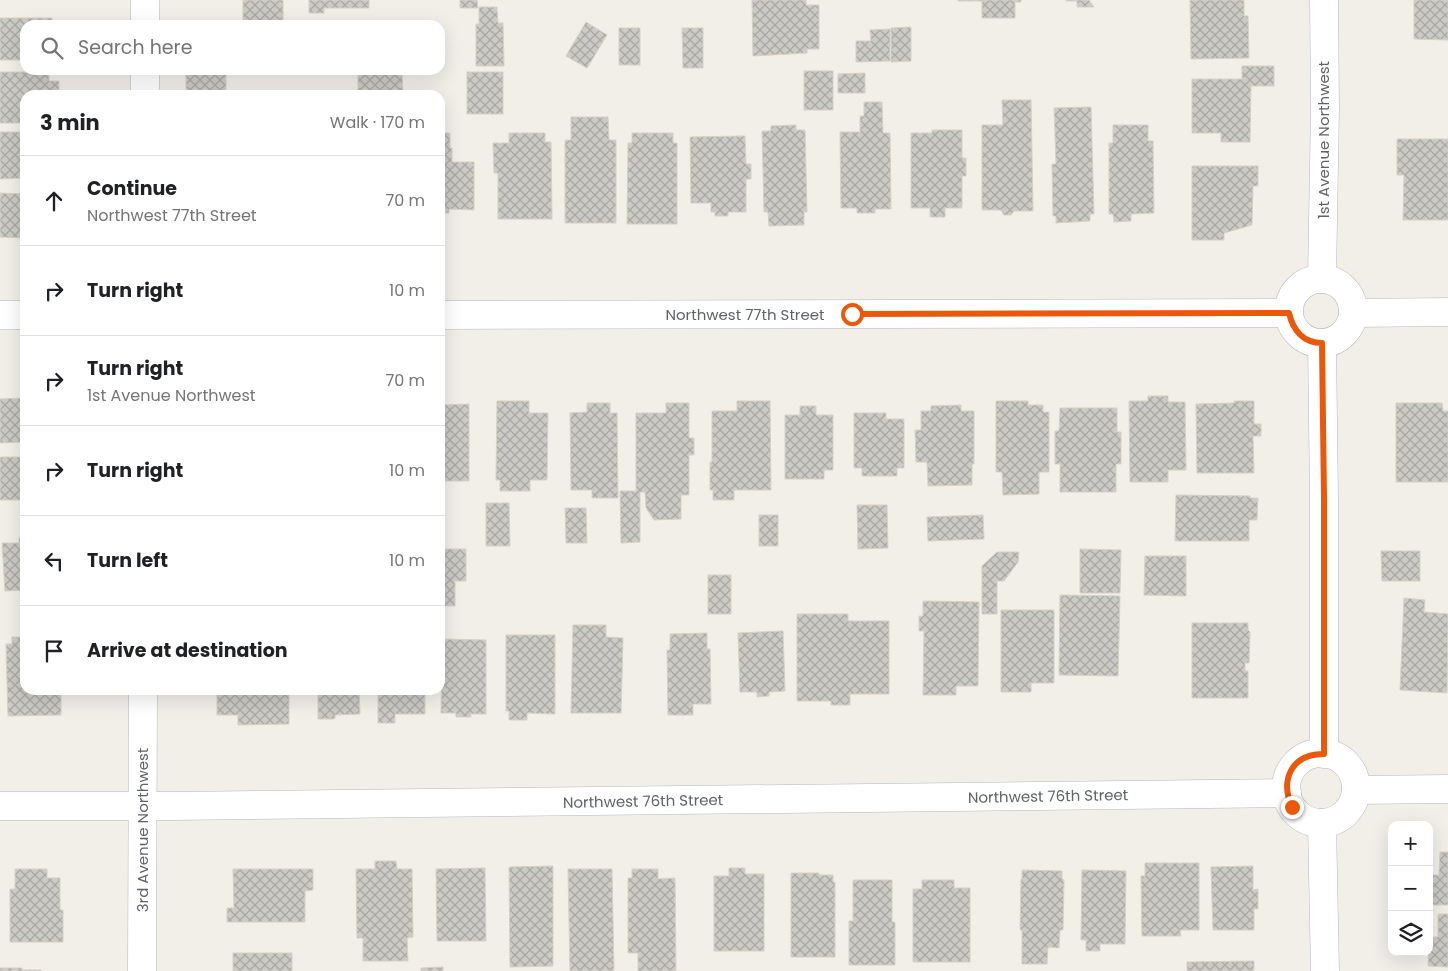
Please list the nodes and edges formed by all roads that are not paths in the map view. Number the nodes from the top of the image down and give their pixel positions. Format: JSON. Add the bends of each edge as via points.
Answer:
{"nodes":[{"id":1,"x":145,"y":0,"type":"edge"},
{"id":2,"x":1324,"y":0,"type":"edge"},
{"id":3,"x":145,"y":20,"type":"edge"},
{"id":4,"x":145,"y":75,"type":"edge"},
{"id":5,"x":145,"y":90,"type":"edge"},
{"id":6,"x":1322,"y":279,"type":"junction"},
{"id":7,"x":1448,"y":312,"type":"edge"},
{"id":8,"x":1289,"y":313,"type":"junction"},
{"id":9,"x":1353,"y":313,"type":"junction"},
{"id":10,"x":0,"y":315,"type":"edge"},
{"id":11,"x":20,"y":315,"type":"edge"},
{"id":12,"x":445,"y":315,"type":"edge"},
{"id":13,"x":1322,"y":343,"type":"junction"},
{"id":14,"x":143,"y":695,"type":"edge"},
{"id":15,"x":1324,"y":754,"type":"junction"},
{"id":16,"x":1448,"y":789,"type":"edge"},
{"id":17,"x":1356,"y":790,"type":"junction"},
{"id":18,"x":1287,"y":793,"type":"junction"},
{"id":19,"x":0,"y":806,"type":"edge"},
{"id":20,"x":143,"y":806,"type":"junction"},
{"id":21,"x":1322,"y":823,"type":"junction"},
{"id":22,"x":142,"y":971,"type":"edge"},
{"id":23,"x":1325,"y":971,"type":"edge"}],
"edges":[{"from":1,"to":3,"type":"street"},
{"from":2,"to":6,"type":"street","name":"1st Avenue Northwest"},
{"from":4,"to":5,"type":"street"},
{"from":6,"to":8,"type":"street","via":[[1295,292]]},
{"from":6,"to":9,"type":"street","via":[[1341,286],[1348,294]]},
{"from":7,"to":9,"type":"street"},
{"from":8,"to":12,"type":"street","name":"Northwest 77th Street"},
{"from":8,"to":13,"type":"street","via":[[1297,332],[1306,339]]},
{"from":9,"to":13,"type":"street","via":[[1345,332],[1337,339]]},
{"from":10,"to":11,"type":"street"},
{"from":13,"to":15,"type":"street"},
{"from":14,"to":20,"type":"street","name":"3rd Avenue Northwest"},
{"from":15,"to":17,"type":"street","via":[[1346,764],[1353,773]]},
{"from":15,"to":18,"type":"street","via":[[1305,757],[1296,763],[1286,785]]},
{"from":16,"to":17,"type":"street"},
{"from":17,"to":21,"type":"street","via":[[1351,806],[1344,814],[1334,821]]},
{"from":18,"to":20,"type":"street","name":"Northwest 76th Street"},
{"from":18,"to":21,"type":"street","via":[[1292,807],[1300,816]]},
{"from":19,"to":20,"type":"street","name":"Northwest 76th Street"},
{"from":20,"to":22,"type":"street","name":"3rd Avenue Northwest"},
{"from":21,"to":23,"type":"street"}]}
